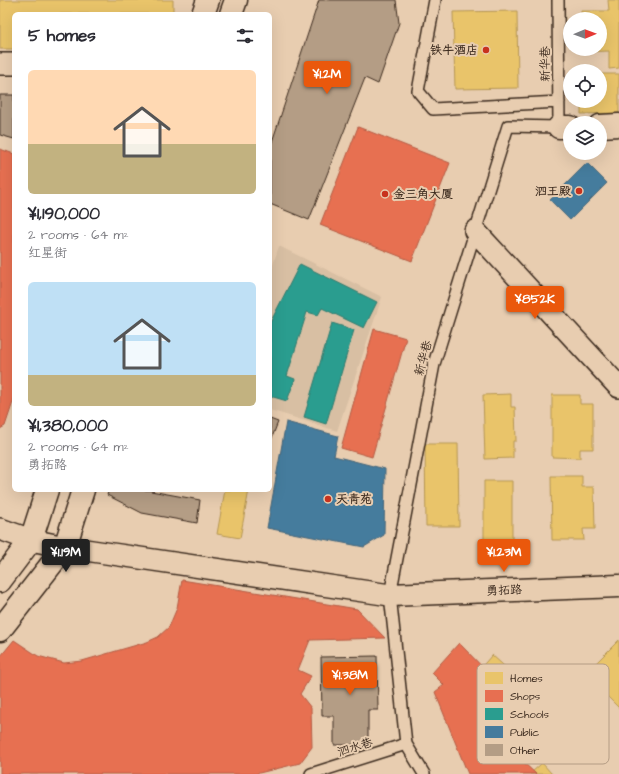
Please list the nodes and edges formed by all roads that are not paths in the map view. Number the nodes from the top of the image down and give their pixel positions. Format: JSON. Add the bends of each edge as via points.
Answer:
{"nodes":[{"id":1,"x":208,"y":0,"type":"edge"},
{"id":2,"x":236,"y":0,"type":"edge"},
{"id":3,"x":436,"y":0,"type":"edge"},
{"id":4,"x":558,"y":0,"type":"edge"},
{"id":5,"x":204,"y":12,"type":"edge"},
{"id":6,"x":232,"y":12,"type":"edge"},
{"id":7,"x":0,"y":64,"type":"edge"},
{"id":8,"x":12,"y":64,"type":"edge"},
{"id":9,"x":558,"y":102,"type":"junction"},
{"id":10,"x":563,"y":123,"type":"edge"},
{"id":11,"x":619,"y":125,"type":"edge"},
{"id":12,"x":607,"y":126,"type":"edge"},
{"id":13,"x":563,"y":127,"type":"edge"},
{"id":14,"x":475,"y":231,"type":"junction"},
{"id":15,"x":619,"y":387,"type":"edge"},
{"id":16,"x":46,"y":492,"type":"edge"},
{"id":17,"x":82,"y":492,"type":"edge"},
{"id":18,"x":0,"y":529,"type":"edge"},
{"id":19,"x":31,"y":540,"type":"junction"},
{"id":20,"x":65,"y":547,"type":"junction"},
{"id":21,"x":0,"y":580,"type":"edge"},
{"id":22,"x":619,"y":586,"type":"edge"},
{"id":23,"x":390,"y":595,"type":"junction"},
{"id":24,"x":0,"y":630,"type":"edge"},
{"id":25,"x":406,"y":744,"type":"junction"},
{"id":26,"x":311,"y":774,"type":"edge"},
{"id":27,"x":424,"y":774,"type":"edge"}],
"edges":[{"from":1,"to":5,"type":"main road"},
{"from":2,"to":6,"type":"main road"},
{"from":3,"to":9,"type":"lane","via":[[418,91],[433,109]]},
{"from":4,"to":9,"type":"lane","name":"新华巷"},
{"from":7,"to":8,"type":"street"},
{"from":9,"to":10,"type":"lane","name":"新华巷"},
{"from":11,"to":12,"type":"main road"},
{"from":13,"to":14,"type":"lane","name":"新华巷","via":[[508,126]]},
{"from":14,"to":15,"type":"street"},
{"from":14,"to":23,"type":"lane","name":"新华巷","via":[[434,364]]},
{"from":16,"to":19,"type":"main road"},
{"from":17,"to":20,"type":"main road"},
{"from":18,"to":19,"type":"street"},
{"from":19,"to":20,"type":"street"},
{"from":19,"to":21,"type":"main road"},
{"from":20,"to":23,"type":"street"},
{"from":20,"to":24,"type":"main road"},
{"from":22,"to":23,"type":"main road","name":"勇拓路"},
{"from":23,"to":25,"type":"lane","name":"新华巷"},
{"from":25,"to":26,"type":"lane","name":"泗水巷"},
{"from":25,"to":27,"type":"lane","name":"新华巷"}]}
